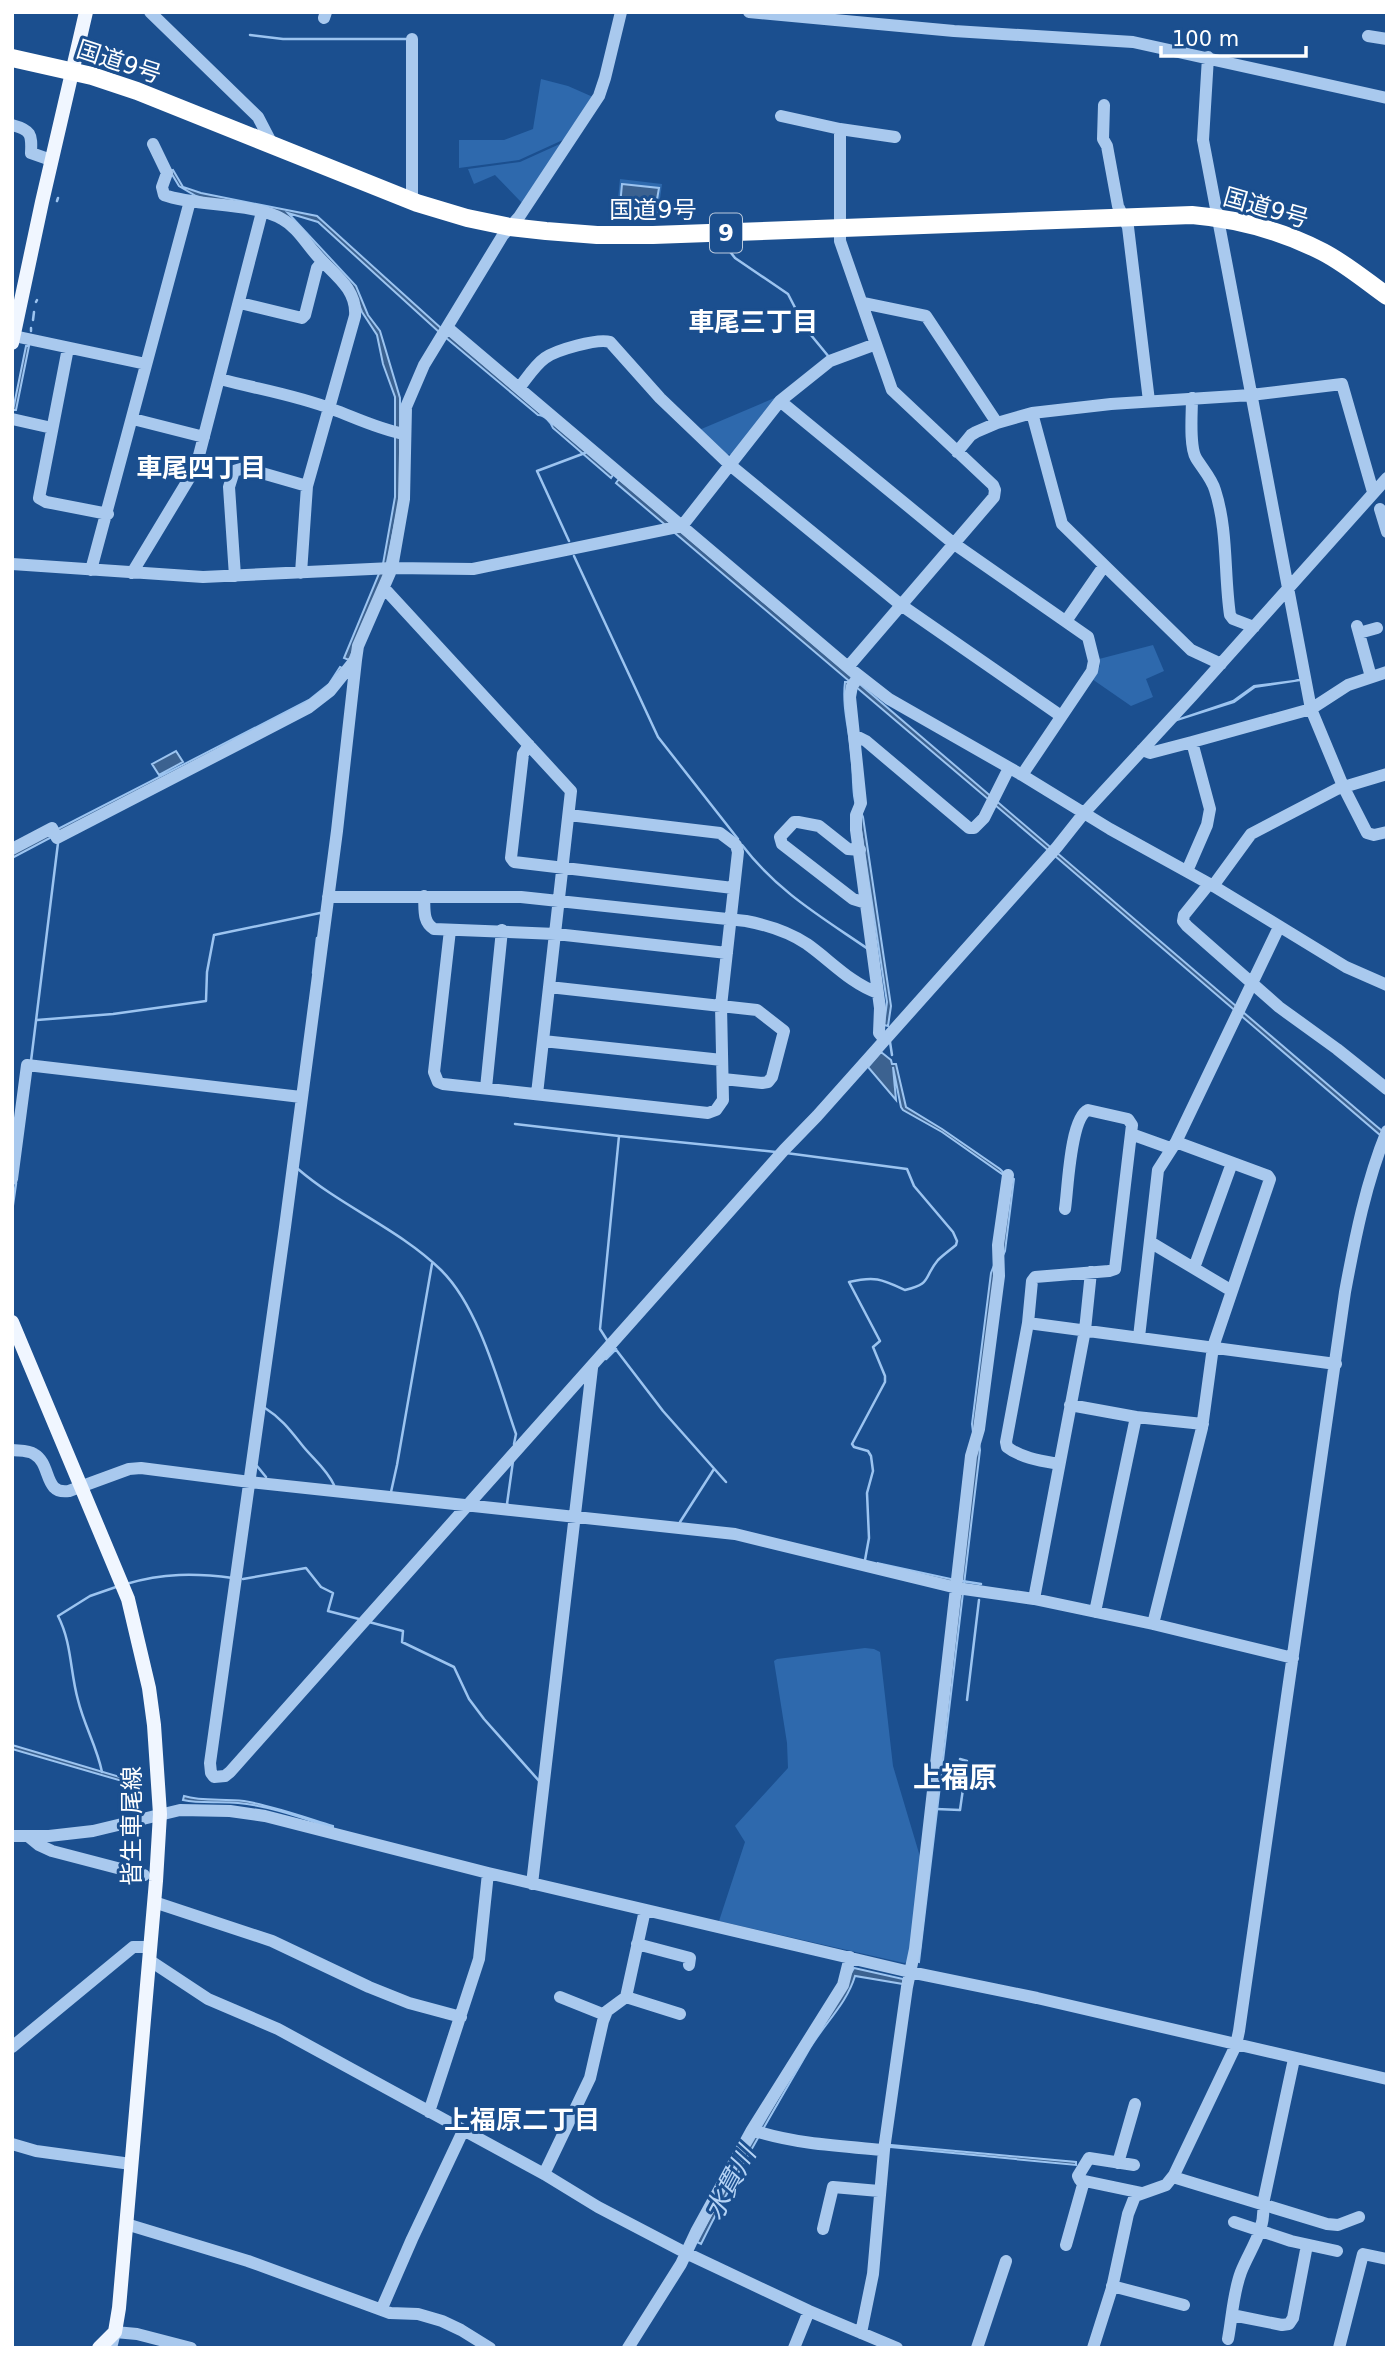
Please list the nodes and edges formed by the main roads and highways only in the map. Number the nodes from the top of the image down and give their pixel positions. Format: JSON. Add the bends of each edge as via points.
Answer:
{"nodes":[{"id":1,"x":86,"y":12,"type":"edge"},
{"id":2,"x":12,"y":58,"type":"edge"},
{"id":3,"x":73,"y":72,"type":"junction"},
{"id":4,"x":1387,"y":296,"type":"edge"},
{"id":5,"x":13,"y":340,"type":"edge"},
{"id":6,"x":12,"y":1322,"type":"edge"},
{"id":7,"x":99,"y":2348,"type":"edge"}],
"edges":[{"from":1,"to":3,"type":"main road"},
{"from":2,"to":3,"type":"highway","name":"国道9号","number":"9"},
{"from":3,"to":4,"type":"highway","name":"国道9号","number":"9","via":[[137,92],[412,201],[510,227],[653,235],[1192,215],[1264,227],[1325,253]]},
{"from":3,"to":5,"type":"main road"},
{"from":6,"to":7,"type":"main road","name":"皆生車尾線","via":[[128,1599],[154,1725],[159,1814],[155,1902],[119,2308],[115,2332]]}]}
